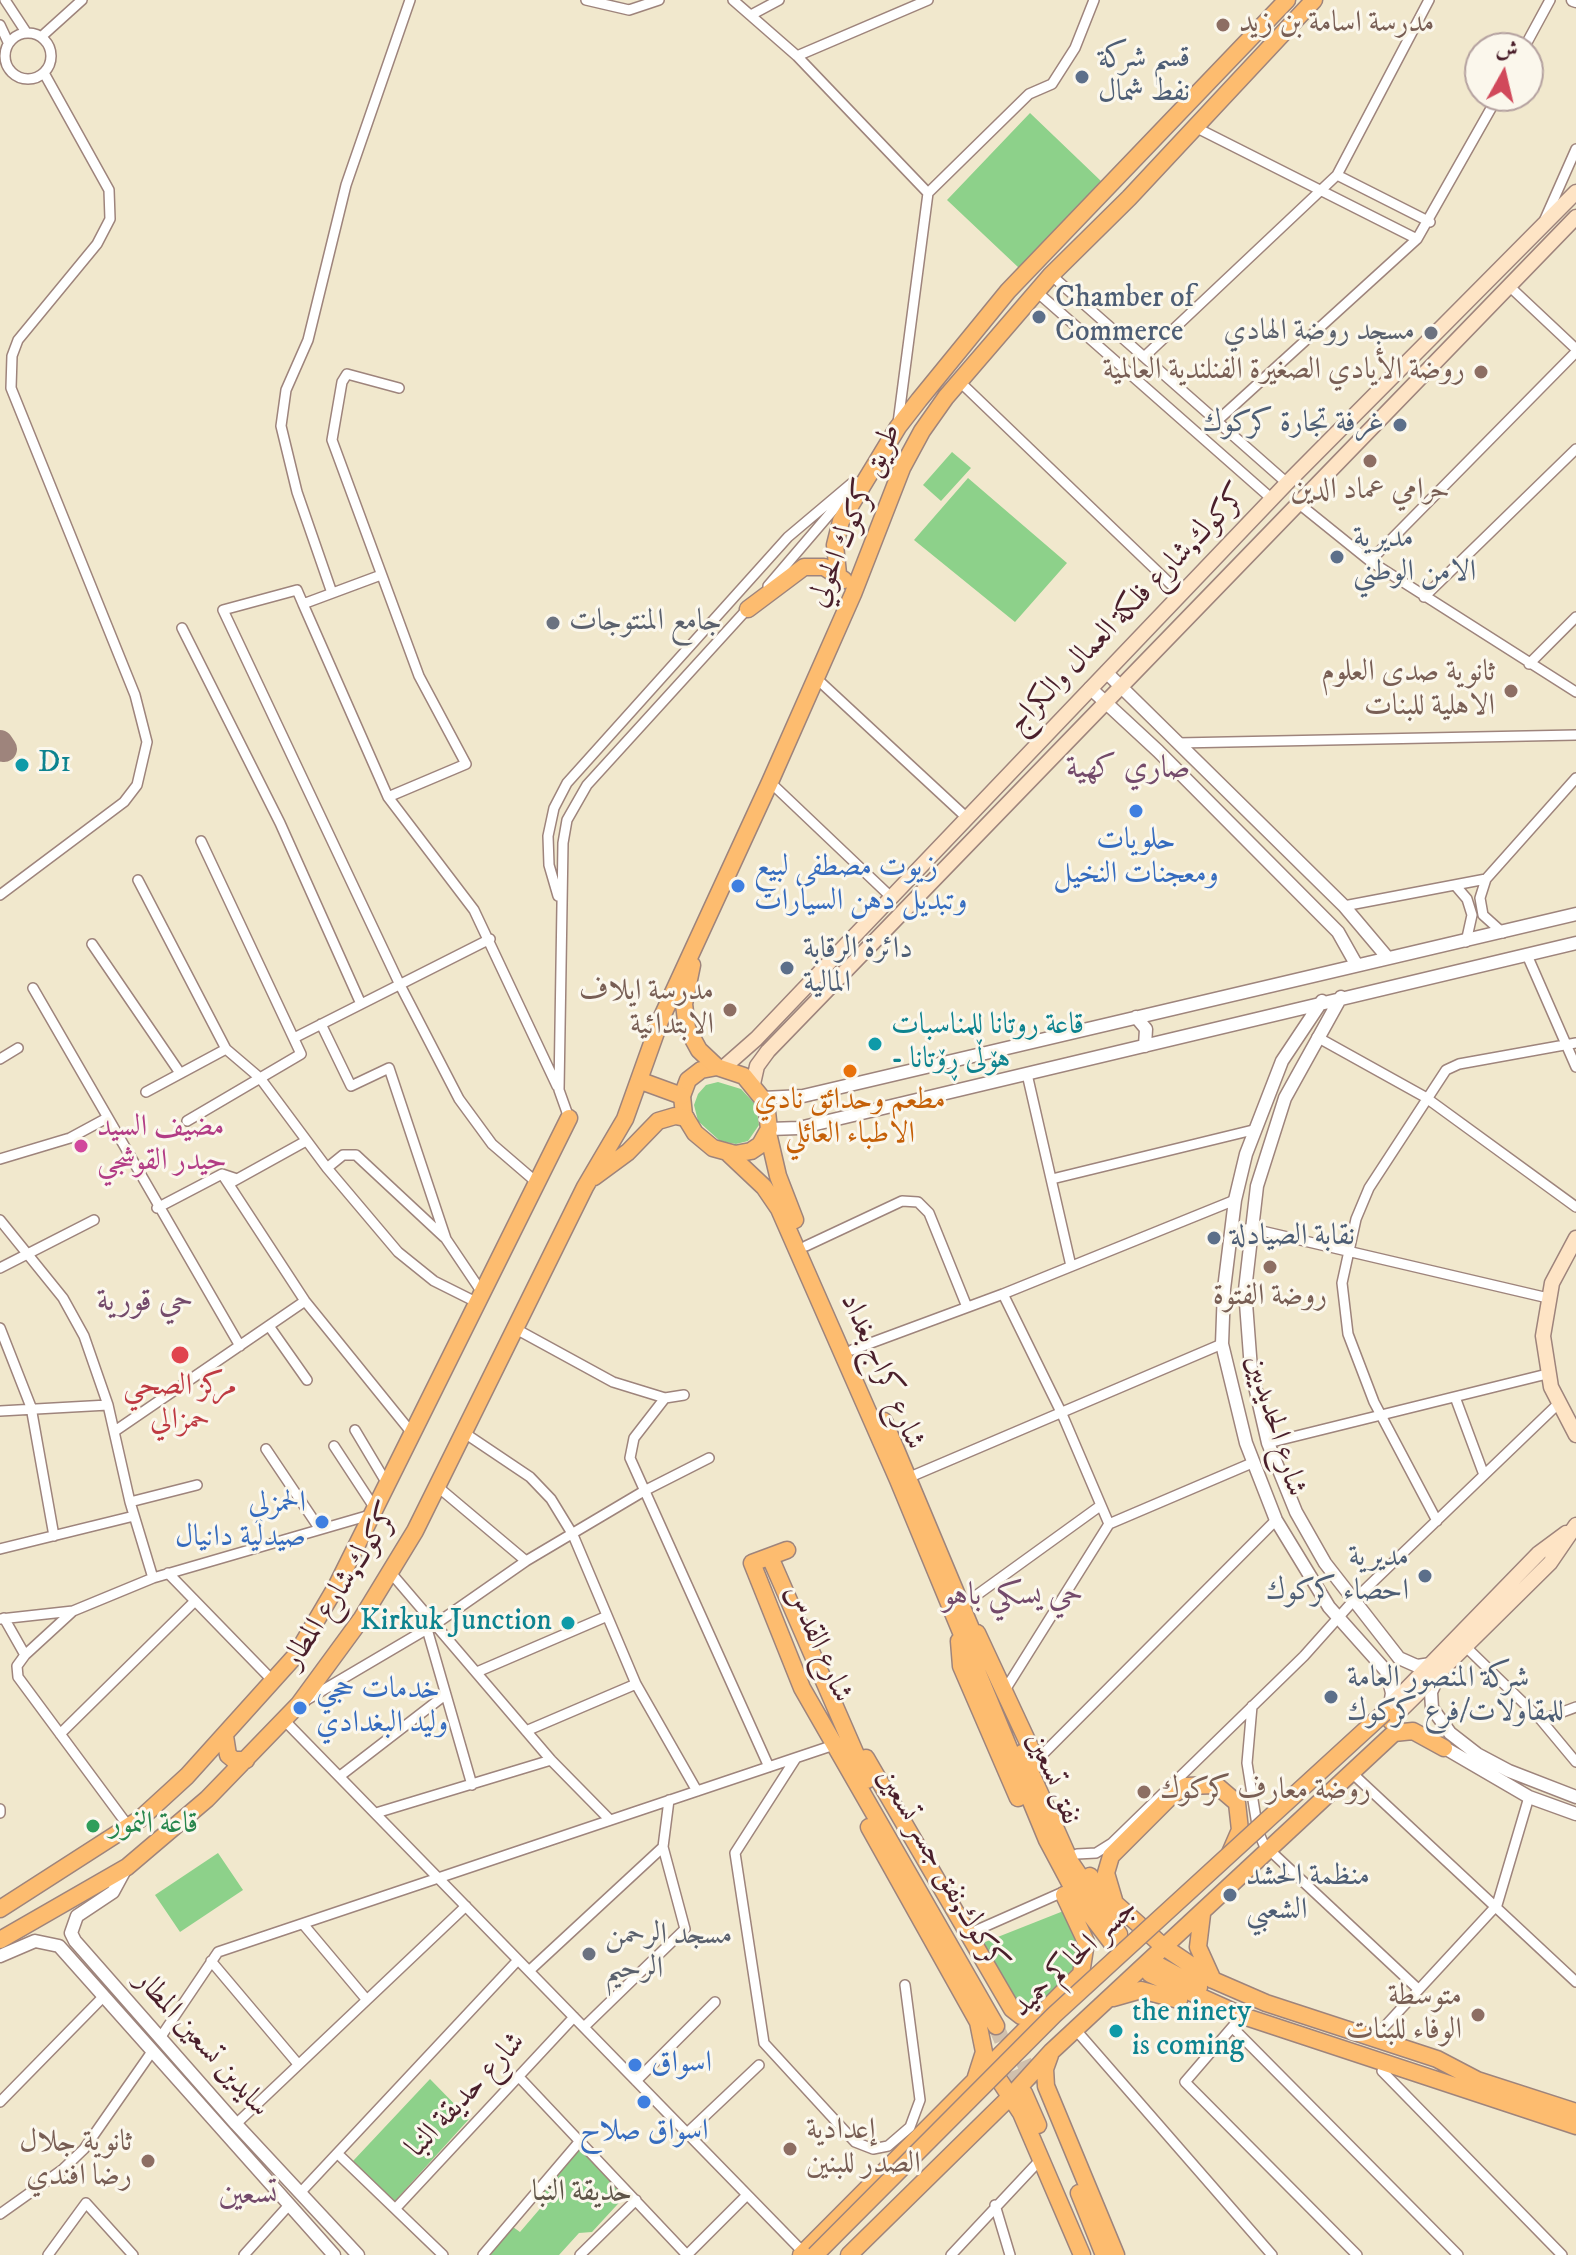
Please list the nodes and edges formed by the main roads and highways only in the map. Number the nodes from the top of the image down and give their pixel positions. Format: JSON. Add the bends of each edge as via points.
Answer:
{"nodes":[{"id":1,"x":1287,"y":0,"type":"edge"},
{"id":2,"x":1314,"y":0,"type":"edge"},
{"id":3,"x":1113,"y":180,"type":"junction"},
{"id":4,"x":1576,"y":192,"type":"edge"},
{"id":5,"x":1129,"y":198,"type":"junction"},
{"id":6,"x":1576,"y":217,"type":"edge"},
{"id":7,"x":838,"y":574,"type":"junction"},
{"id":8,"x":853,"y":594,"type":"junction"},
{"id":9,"x":748,"y":609,"type":"road end"},
{"id":10,"x":694,"y":947,"type":"junction"},
{"id":11,"x":720,"y":1067,"type":"junction"},
{"id":12,"x":641,"y":1081,"type":"junction"},
{"id":13,"x":753,"y":1084,"type":"junction"},
{"id":14,"x":682,"y":1096,"type":"junction"},
{"id":15,"x":569,"y":1118,"type":"road end"},
{"id":16,"x":686,"y":1118,"type":"junction"},
{"id":17,"x":768,"y":1131,"type":"junction"},
{"id":18,"x":729,"y":1154,"type":"junction"},
{"id":19,"x":604,"y":1156,"type":"joint"},
{"id":20,"x":589,"y":1180,"type":"junction"},
{"id":21,"x":1576,"y":1238,"type":"edge"},
{"id":22,"x":1576,"y":1435,"type":"edge"},
{"id":23,"x":1576,"y":1525,"type":"edge"},
{"id":24,"x":787,"y":1550,"type":"dead end"},
{"id":25,"x":770,"y":1557,"type":"junction"},
{"id":26,"x":965,"y":1625,"type":"junction"},
{"id":27,"x":1435,"y":1670,"type":"junction"},
{"id":28,"x":1390,"y":1714,"type":"junction"},
{"id":29,"x":225,"y":1736,"type":"junction"},
{"id":30,"x":841,"y":1743,"type":"junction"},
{"id":31,"x":1444,"y":1748,"type":"road end"},
{"id":32,"x":246,"y":1760,"type":"junction"},
{"id":33,"x":187,"y":1776,"type":"junction"},
{"id":34,"x":207,"y":1799,"type":"junction"},
{"id":35,"x":1227,"y":1857,"type":"junction"},
{"id":36,"x":0,"y":1909,"type":"edge"},
{"id":37,"x":1122,"y":1911,"type":"junction"},
{"id":38,"x":1202,"y":1912,"type":"junction"},
{"id":39,"x":1115,"y":1938,"type":"dead end"},
{"id":40,"x":0,"y":1940,"type":"edge"},
{"id":41,"x":1164,"y":1947,"type":"junction"},
{"id":42,"x":1154,"y":1970,"type":"dead end"},
{"id":43,"x":1213,"y":1980,"type":"junction"},
{"id":44,"x":1104,"y":2001,"type":"junction"},
{"id":45,"x":1037,"y":2019,"type":"junction"},
{"id":46,"x":1001,"y":2023,"type":"tunnel mouth"},
{"id":47,"x":1052,"y":2051,"type":"junction"},
{"id":48,"x":987,"y":2059,"type":"junction"},
{"id":49,"x":1479,"y":2087,"type":"junction"},
{"id":50,"x":1023,"y":2091,"type":"junction"},
{"id":51,"x":1576,"y":2112,"type":"edge"},
{"id":52,"x":987,"y":2119,"type":"junction"},
{"id":53,"x":1576,"y":2126,"type":"edge"},
{"id":54,"x":1029,"y":2130,"type":"junction"},
{"id":55,"x":806,"y":2254,"type":"edge"},
{"id":56,"x":829,"y":2255,"type":"edge"},
{"id":57,"x":849,"y":2255,"type":"edge"},
{"id":58,"x":1082,"y":2255,"type":"edge"},
{"id":59,"x":1094,"y":2255,"type":"edge"},
{"id":60,"x":1104,"y":2255,"type":"edge"},
{"id":61,"x":1116,"y":2255,"type":"edge"}],
"edges":[{"from":1,"to":3,"type":"main road","name":"طريق كركوك الحولي"},
{"from":2,"to":5,"type":"main road","name":"طريق كركوك الحولي"},
{"from":3,"to":5,"type":"main road"},
{"from":3,"to":7,"type":"main road","name":"طريق كركوك الحولي","via":[[1008,291],[898,427],[838,529]]},
{"from":4,"to":11,"type":"main road","name":"كركوك,شارع فلكة العمال والكراج","via":[[1287,483],[756,1039]]},
{"from":5,"to":8,"type":"main road","name":"طريق كركوك الحولي","via":[[1051,275],[959,381],[911,449]]},
{"from":6,"to":13,"type":"main road","name":"كركوك,شارع فلكة العمال والكراج","via":[[768,1051]]},
{"from":7,"to":8,"type":"main road"},
{"from":7,"to":9,"type":"main road","via":[[824,567],[804,567]]},
{"from":8,"to":10,"type":"main road","name":"طريق كركوك الحولي"},
{"from":10,"to":11,"type":"main road","via":[[685,1016],[699,1050]]},
{"from":10,"to":12,"type":"main road","name":"طريق كركوك الحولي","via":[[660,1021]]},
{"from":11,"to":13,"type":"main road"},
{"from":11,"to":14,"type":"main road","via":[[691,1076]]},
{"from":12,"to":14,"type":"main road"},
{"from":12,"to":19,"type":"main road","name":"طريق كركوك الحولي"},
{"from":13,"to":17,"type":"main road","via":[[763,1098]]},
{"from":14,"to":16,"type":"main road"},
{"from":15,"to":29,"type":"main road","name":"كركوك,شارع المطار","via":[[317,1622],[274,1682]]},
{"from":16,"to":18,"type":"main road","via":[[703,1141]]},
{"from":16,"to":20,"type":"main road","via":[[658,1121],[628,1152]]},
{"from":17,"to":18,"type":"main road","via":[[751,1151]]},
{"from":17,"to":26,"type":"main road","name":"شارع كراج بغداد","via":[[778,1176],[910,1477],[963,1605]]},
{"from":18,"to":26,"type":"main road","name":"شارع كراج بغداد","via":[[779,1209]]},
{"from":19,"to":20,"type":"main road","name":"كركوك,شارع المطار"},
{"from":20,"to":32,"type":"main road","name":"كركوك,شارع المطار","via":[[466,1434],[391,1573],[299,1704]]},
{"from":21,"to":22,"type":"main road","via":[[1557,1269],[1543,1336],[1547,1374]]},
{"from":23,"to":27,"type":"main road","via":[[1539,1553]]},
{"from":23,"to":27,"type":"main road","via":[[1550,1563],[1466,1647]]},
{"from":24,"to":25,"type":"main road"},
{"from":25,"to":30,"type":"main road","name":"شارع القدس"},
{"from":25,"to":30,"type":"main road","name":"شارع القدس","via":[[752,1563],[805,1697]]},
{"from":26,"to":37,"type":"main road","via":[[1005,1690],[1077,1854],[1098,1888]]},
{"from":26,"to":39,"type":"main road","name":"نفق تسعين","via":[[1071,1863]]},
{"from":26,"to":45,"type":"main road","via":[[961,1666],[1081,1925],[1086,1955],[1081,1974]]},
{"from":27,"to":28,"type":"main road"},
{"from":28,"to":35,"type":"main road","name":"جسر الحاكم حميد","bridge":true},
{"from":28,"to":56,"type":"main road","name":"جسر الحاكم حميد","via":[[1062,2023]]},
{"from":29,"to":32,"type":"main road","via":[[228,1755]]},
{"from":29,"to":33,"type":"main road","name":"كركوك,شارع المطار"},
{"from":30,"to":45,"type":"main road","via":[[875,1771],[1012,2009]]},
{"from":30,"to":46,"type":"main road"},
{"from":30,"to":48,"type":"main road","via":[[853,1798],[978,2022]]},
{"from":31,"to":38,"type":"main road","via":[[1405,1729],[1394,1733]]},
{"from":32,"to":34,"type":"main road","name":"كركوك,شارع المطار"},
{"from":33,"to":34,"type":"main road","via":[[204,1788]]},
{"from":33,"to":36,"type":"main road","name":"كركوك,شارع المطار","via":[[129,1827]]},
{"from":34,"to":40,"type":"main road","name":"كركوك,شارع المطار","via":[[127,1867]]},
{"from":35,"to":37,"type":"main road","bridge":true,"via":[[1238,1839],[1240,1812],[1229,1793],[1216,1785],[1186,1786],[1111,1856],[1106,1873]]},
{"from":35,"to":55,"type":"main road","name":"جسر الحاكم حميد","bridge":true},
{"from":37,"to":41,"type":"main road"},
{"from":38,"to":41,"type":"main road"},
{"from":38,"to":43,"type":"main road","via":[[1198,1947]]},
{"from":41,"to":43,"type":"main road"},
{"from":41,"to":44,"type":"main road"},
{"from":42,"to":49,"type":"main road","via":[[1242,2006]]},
{"from":43,"to":49,"type":"main road","via":[[1266,2003],[1437,2059]]},
{"from":44,"to":47,"type":"main road"},
{"from":44,"to":49,"type":"main road","via":[[1127,1992],[1155,1991],[1234,2027],[1425,2084]]},
{"from":45,"to":48,"type":"main road"},
{"from":47,"to":50,"type":"main road"},
{"from":47,"to":61,"type":"main road","via":[[1046,2086]]},
{"from":48,"to":50,"type":"main road"},
{"from":48,"to":55,"type":"main road","via":[[974,2081]]},
{"from":49,"to":51,"type":"main road"},
{"from":49,"to":53,"type":"main road"},
{"from":50,"to":52,"type":"main road"},
{"from":50,"to":54,"type":"main road"},
{"from":50,"to":59,"type":"main road"},
{"from":50,"to":60,"type":"main road"},
{"from":52,"to":54,"type":"main road","via":[[1010,2118]]},
{"from":52,"to":57,"type":"main road"},
{"from":54,"to":58,"type":"main road"}]}
